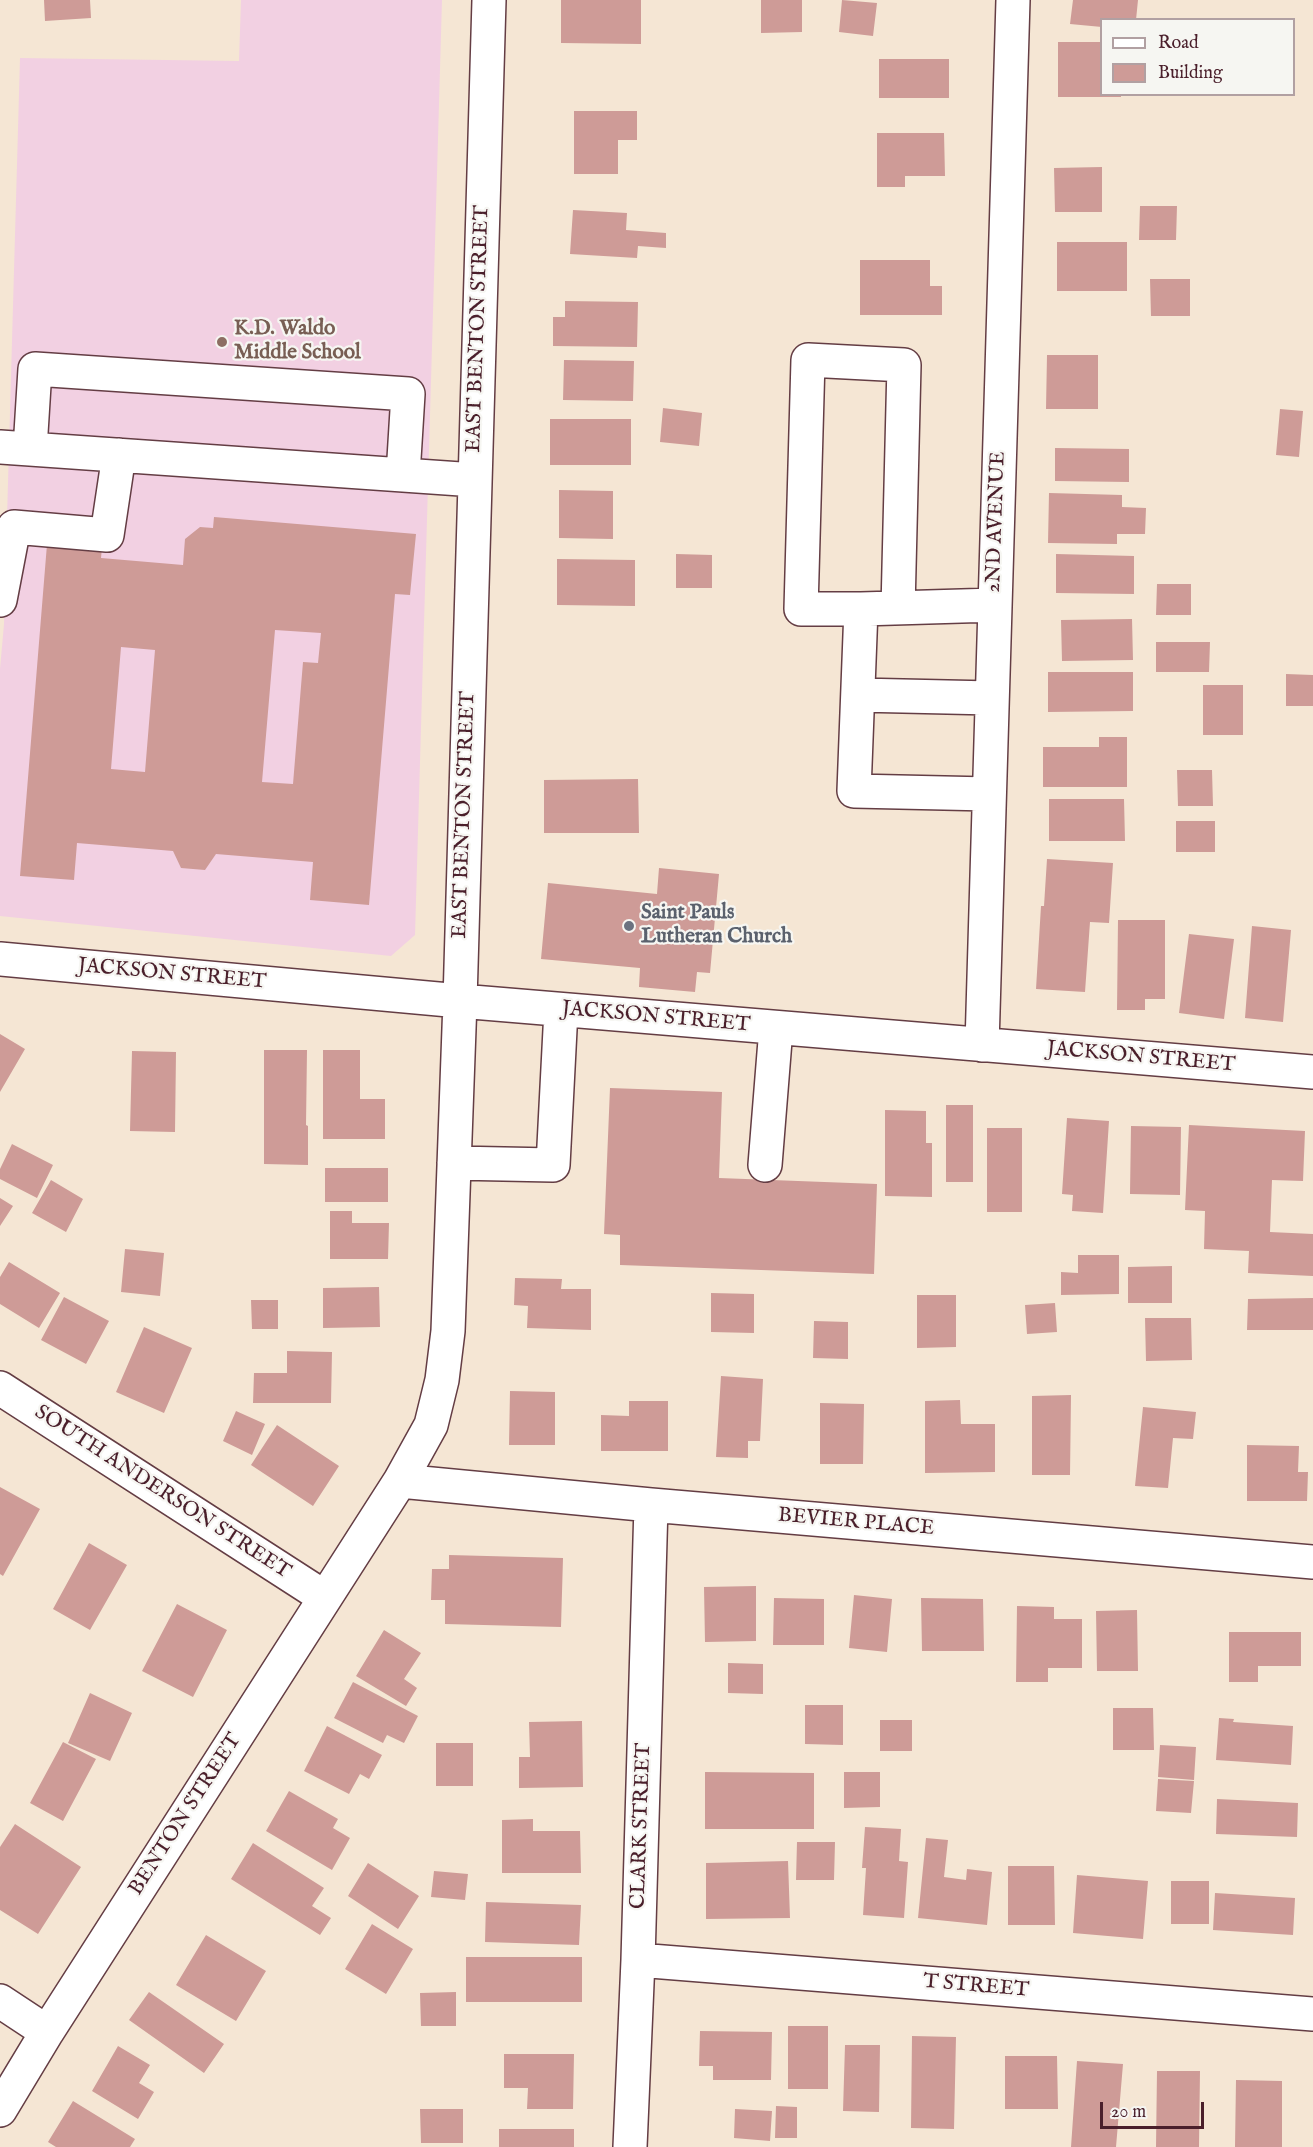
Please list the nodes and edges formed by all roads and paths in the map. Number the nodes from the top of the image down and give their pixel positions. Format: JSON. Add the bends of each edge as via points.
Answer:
{"nodes":[{"id":1,"x":489,"y":0,"type":"edge"},
{"id":2,"x":1012,"y":0,"type":"edge"},
{"id":3,"x":15,"y":448,"type":"edge"},
{"id":4,"x":119,"y":455,"type":"junction"},
{"id":5,"x":403,"y":475,"type":"junction"},
{"id":6,"x":475,"y":480,"type":"junction"},
{"id":7,"x":0,"y":600,"type":"edge"},
{"id":8,"x":995,"y":606,"type":"junction"},
{"id":9,"x":898,"y":608,"type":"junction"},
{"id":10,"x":861,"y":609,"type":"junction"},
{"id":11,"x":858,"y":695,"type":"junction"},
{"id":12,"x":992,"y":698,"type":"junction"},
{"id":13,"x":989,"y":795,"type":"junction"},
{"id":14,"x":0,"y":959,"type":"edge"},
{"id":15,"x":459,"y":1001,"type":"junction"},
{"id":16,"x":561,"y":1010,"type":"junction"},
{"id":17,"x":776,"y":1028,"type":"junction"},
{"id":18,"x":982,"y":1045,"type":"junction"},
{"id":19,"x":1313,"y":1072,"type":"edge"},
{"id":20,"x":454,"y":1163,"type":"junction"},
{"id":21,"x":765,"y":1165,"type":"dead end"},
{"id":22,"x":0,"y":1388,"type":"edge"},
{"id":23,"x":400,"y":1481,"type":"junction"},
{"id":24,"x":651,"y":1505,"type":"junction"},
{"id":25,"x":1313,"y":1562,"type":"edge"},
{"id":26,"x":324,"y":1598,"type":"junction"},
{"id":27,"x":638,"y":1960,"type":"junction"},
{"id":28,"x":0,"y":2001,"type":"edge"},
{"id":29,"x":1313,"y":2014,"type":"edge"},
{"id":30,"x":47,"y":2032,"type":"junction"},
{"id":31,"x":0,"y":2110,"type":"edge"},
{"id":32,"x":630,"y":2147,"type":"edge"}],
"edges":[{"from":1,"to":6,"type":"street","name":"EAST BENTON STREET"},
{"from":2,"to":8,"type":"street","name":"2ND AVENUE"},
{"from":3,"to":4,"type":"street"},
{"from":3,"to":5,"type":"street","via":[[35,369],[408,394]]},
{"from":4,"to":5,"type":"street"},
{"from":4,"to":7,"type":"street","via":[[107,535],[15,527]]},
{"from":5,"to":6,"type":"street"},
{"from":6,"to":15,"type":"street","name":"EAST BENTON STREET"},
{"from":8,"to":9,"type":"street"},
{"from":8,"to":12,"type":"street","name":"2ND AVENUE"},
{"from":9,"to":10,"type":"street"},
{"from":9,"to":10,"type":"street","via":[[904,365],[808,360],[801,609]]},
{"from":10,"to":11,"type":"street"},
{"from":11,"to":12,"type":"street"},
{"from":11,"to":13,"type":"street","via":[[854,791]]},
{"from":12,"to":13,"type":"street","name":"2ND AVENUE"},
{"from":13,"to":18,"type":"street","name":"2ND AVENUE"},
{"from":14,"to":15,"type":"street","name":"JACKSON STREET"},
{"from":15,"to":16,"type":"street","name":"JACKSON STREET"},
{"from":15,"to":20,"type":"street","name":"EAST BENTON STREET"},
{"from":16,"to":17,"type":"street","name":"JACKSON STREET"},
{"from":16,"to":20,"type":"street","via":[[553,1165]]},
{"from":17,"to":18,"type":"street","name":"JACKSON STREET"},
{"from":17,"to":21,"type":"street"},
{"from":18,"to":19,"type":"street","name":"JACKSON STREET"},
{"from":20,"to":23,"type":"street","name":"EAST BENTON STREET","via":[[448,1331],[442,1380],[431,1425]]},
{"from":22,"to":26,"type":"street","name":"SOUTH ANDERSON STREET"},
{"from":23,"to":24,"type":"street","name":"BEVIER PLACE"},
{"from":23,"to":26,"type":"street","name":"EAST BENTON STREET"},
{"from":24,"to":25,"type":"street","name":"BEVIER PLACE"},
{"from":24,"to":27,"type":"street","name":"CLARK STREET"},
{"from":26,"to":30,"type":"street","name":"BENTON STREET"},
{"from":27,"to":29,"type":"street","name":"T STREET"},
{"from":27,"to":32,"type":"street","name":"CLARK STREET"},
{"from":28,"to":30,"type":"street"},
{"from":30,"to":31,"type":"street"}]}
